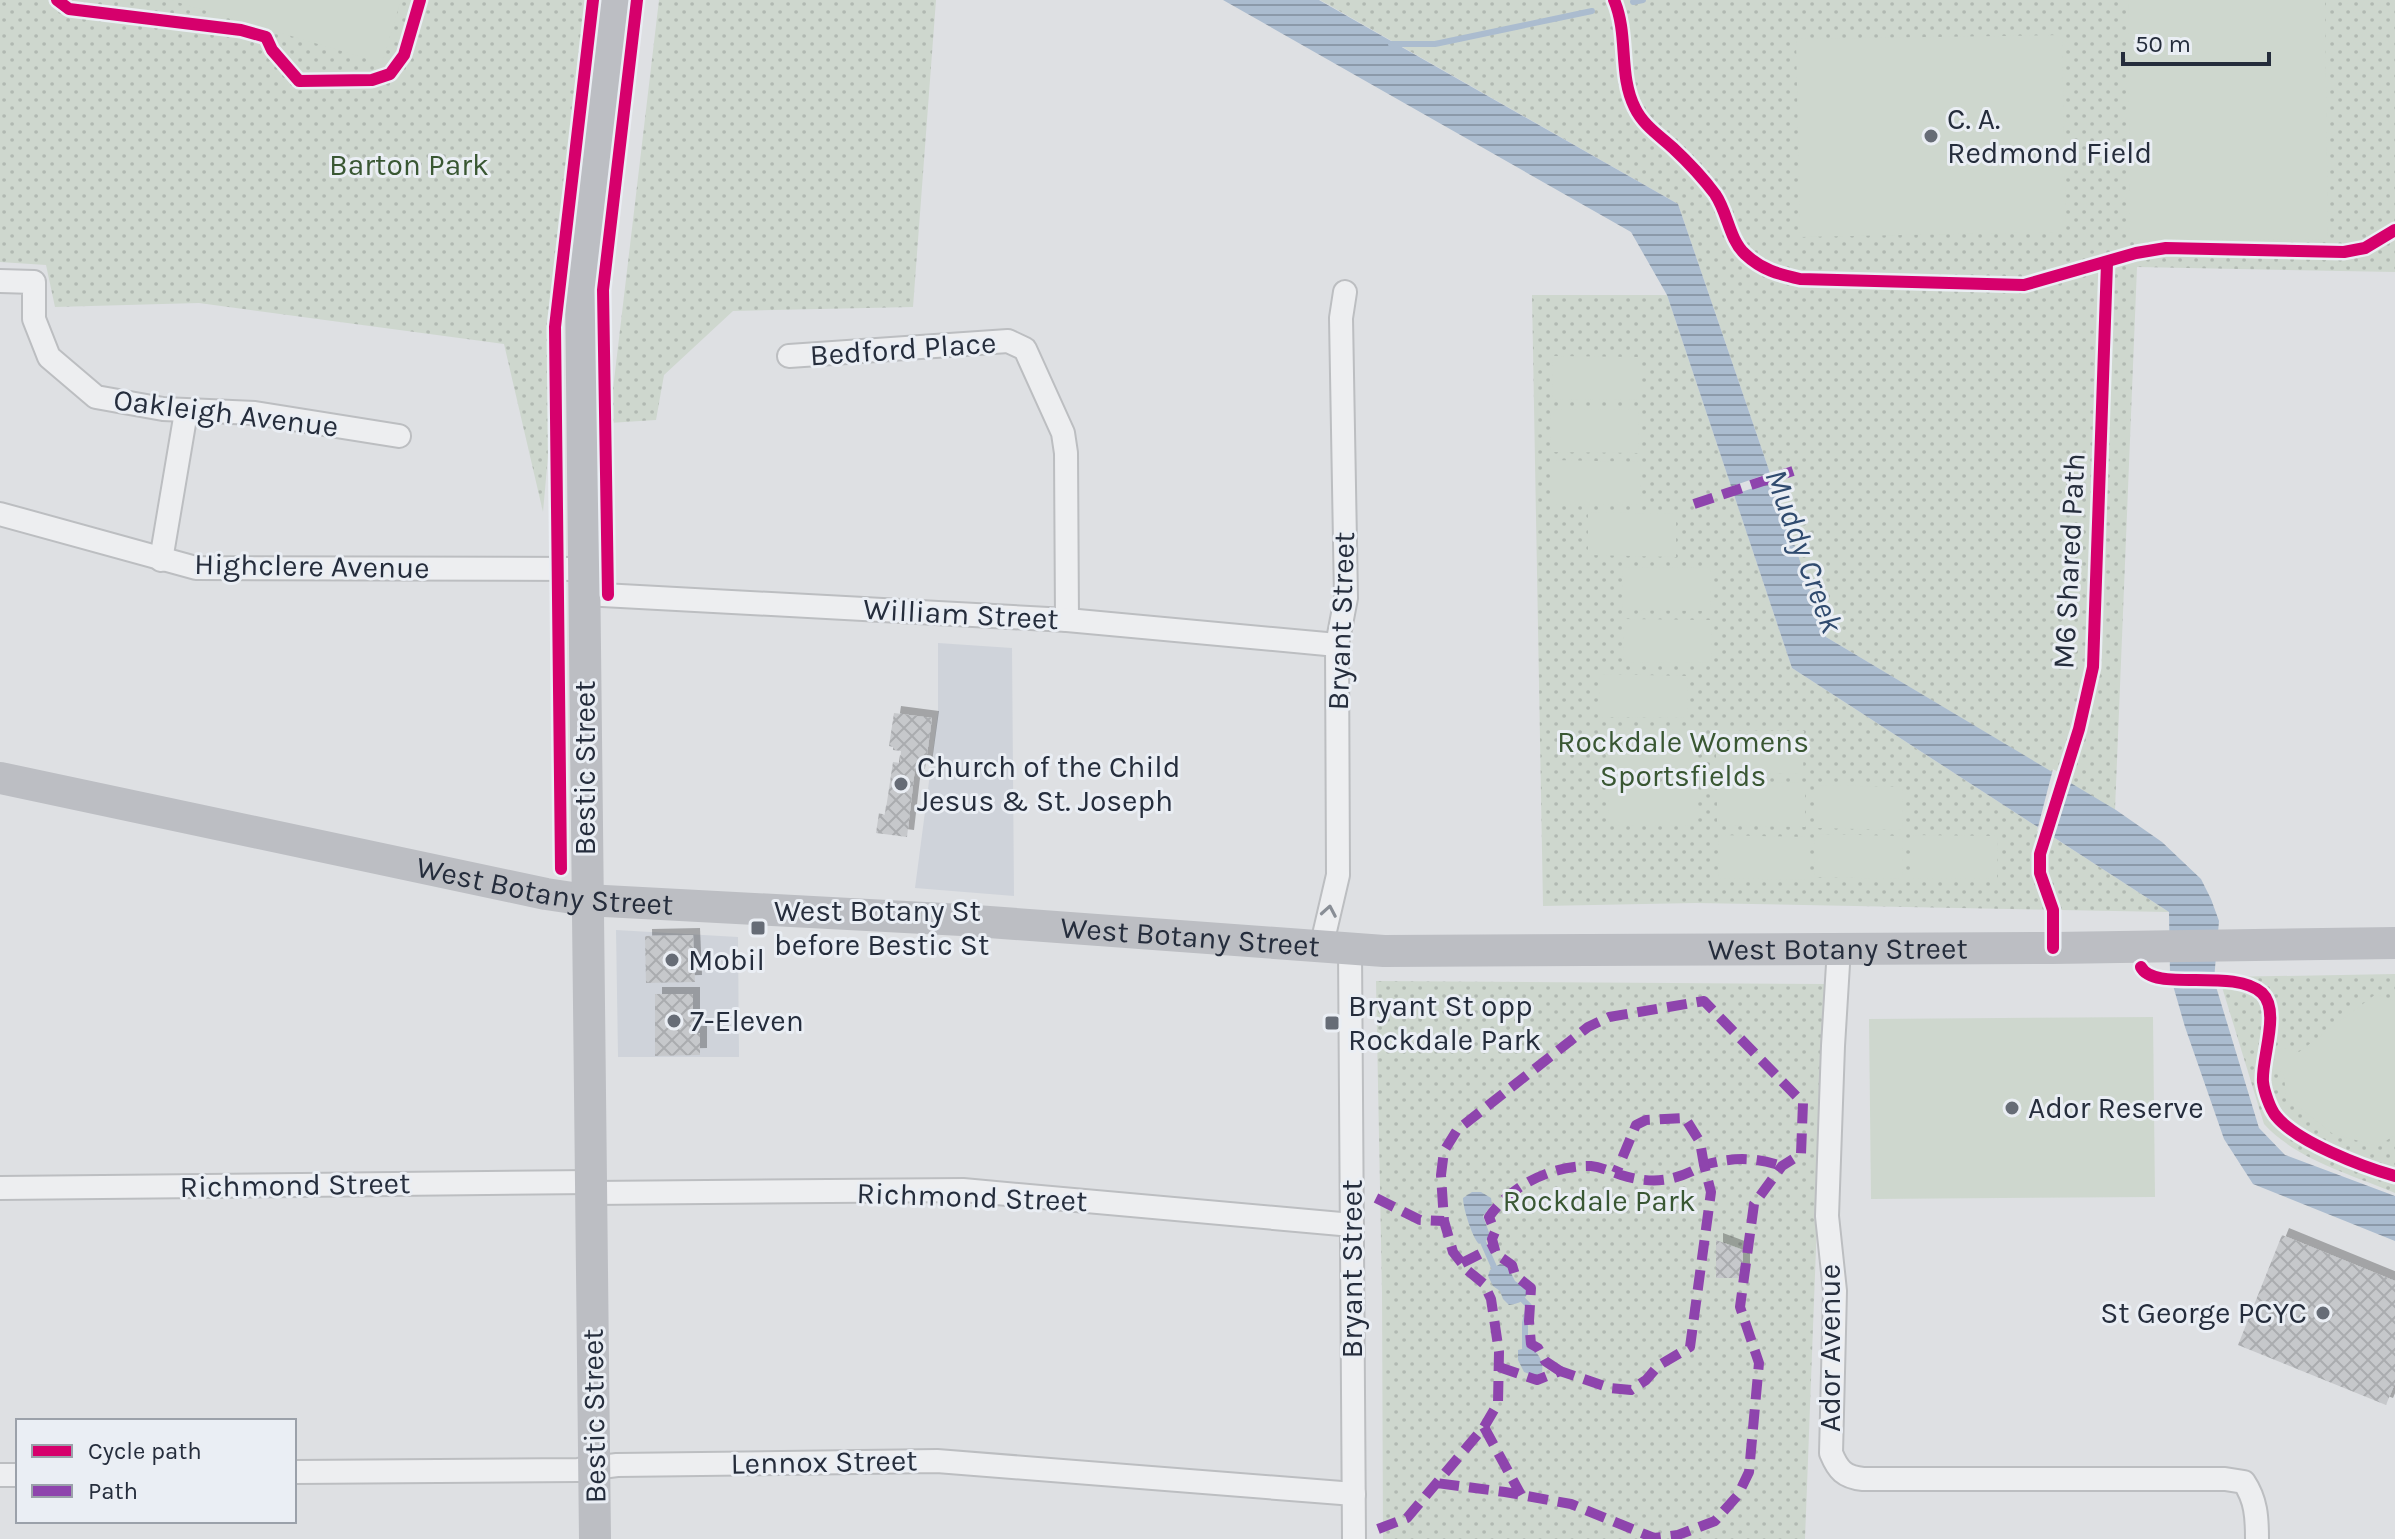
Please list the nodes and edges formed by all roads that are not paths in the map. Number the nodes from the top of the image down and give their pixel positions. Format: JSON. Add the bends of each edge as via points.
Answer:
{"nodes":[{"id":1,"x":617,"y":0,"type":"edge"},
{"id":2,"x":0,"y":281,"type":"edge"},
{"id":3,"x":1345,"y":292,"type":"dead end"},
{"id":4,"x":789,"y":356,"type":"dead end"},
{"id":5,"x":186,"y":412,"type":"junction"},
{"id":6,"x":399,"y":436,"type":"dead end"},
{"id":7,"x":0,"y":514,"type":"edge"},
{"id":8,"x":161,"y":560,"type":"junction"},
{"id":9,"x":583,"y":581,"type":"junction"},
{"id":10,"x":1067,"y":620,"type":"junction"},
{"id":11,"x":1337,"y":645,"type":"junction"},
{"id":12,"x":0,"y":778,"type":"edge"},
{"id":13,"x":586,"y":900,"type":"junction"},
{"id":14,"x":2395,"y":943,"type":"edge"},
{"id":15,"x":1839,"y":948,"type":"junction"},
{"id":16,"x":1335,"y":949,"type":"junction"},
{"id":17,"x":0,"y":1188,"type":"edge"},
{"id":18,"x":591,"y":1188,"type":"junction"},
{"id":19,"x":1352,"y":1225,"type":"junction"},
{"id":20,"x":595,"y":1468,"type":"junction"},
{"id":21,"x":296,"y":1472,"type":"edge"},
{"id":22,"x":1354,"y":1494,"type":"junction"},
{"id":23,"x":595,"y":1539,"type":"edge"},
{"id":24,"x":1354,"y":1539,"type":"edge"},
{"id":25,"x":2257,"y":1539,"type":"edge"}],
"edges":[{"from":1,"to":9,"type":"main road","name":"Bestic Street","via":[[581,290]]},
{"from":2,"to":5,"type":"street","name":"Oakleigh Avenue","via":[[34,282],[34,319],[49,357],[96,397]]},
{"from":3,"to":11,"type":"street","name":"Bryant Street","via":[[1341,318],[1346,598]]},
{"from":4,"to":10,"type":"street","name":"Bedford Place","via":[[1008,341],[1025,349],[1063,433]]},
{"from":5,"to":6,"type":"street","name":"Oakleigh Avenue","via":[[255,413]]},
{"from":5,"to":8,"type":"street"},
{"from":7,"to":8,"type":"street","name":"Highclere Avenue"},
{"from":8,"to":9,"type":"street","name":"Highclere Avenue","via":[[196,568]]},
{"from":9,"to":10,"type":"street","name":"William Street"},
{"from":9,"to":13,"type":"main road","name":"Bestic Street"},
{"from":10,"to":11,"type":"street","name":"William Street"},
{"from":16,"to":11,"type":"street","name":"Bryant Street","one_way":true},
{"from":12,"to":13,"type":"main road","name":"West Botany Street"},
{"from":13,"to":16,"type":"main road","name":"West Botany Street","via":[[962,920]]},
{"from":13,"to":18,"type":"main road","name":"Bestic Street"},
{"from":14,"to":15,"type":"main road","name":"West Botany Street"},
{"from":15,"to":16,"type":"main road","name":"West Botany Street"},
{"from":15,"to":25,"type":"street","name":"Ador Avenue","via":[[1827,1216],[1835,1291],[1831,1453],[1838,1469],[1863,1479],[2244,1482],[2253,1495]]},
{"from":16,"to":19,"type":"street","name":"Bryant Street"},
{"from":17,"to":18,"type":"street","name":"Richmond Street"},
{"from":18,"to":19,"type":"street","name":"Richmond Street","via":[[963,1190]]},
{"from":18,"to":20,"type":"main road","name":"Bestic Street"},
{"from":19,"to":22,"type":"street","name":"Bryant Street"},
{"from":20,"to":21,"type":"street","name":"Lennox Street"},
{"from":20,"to":22,"type":"street","name":"Lennox Street","via":[[937,1461]]},
{"from":20,"to":23,"type":"main road","name":"Bestic Street"},
{"from":22,"to":24,"type":"street","name":"Bryant Street"}]}
